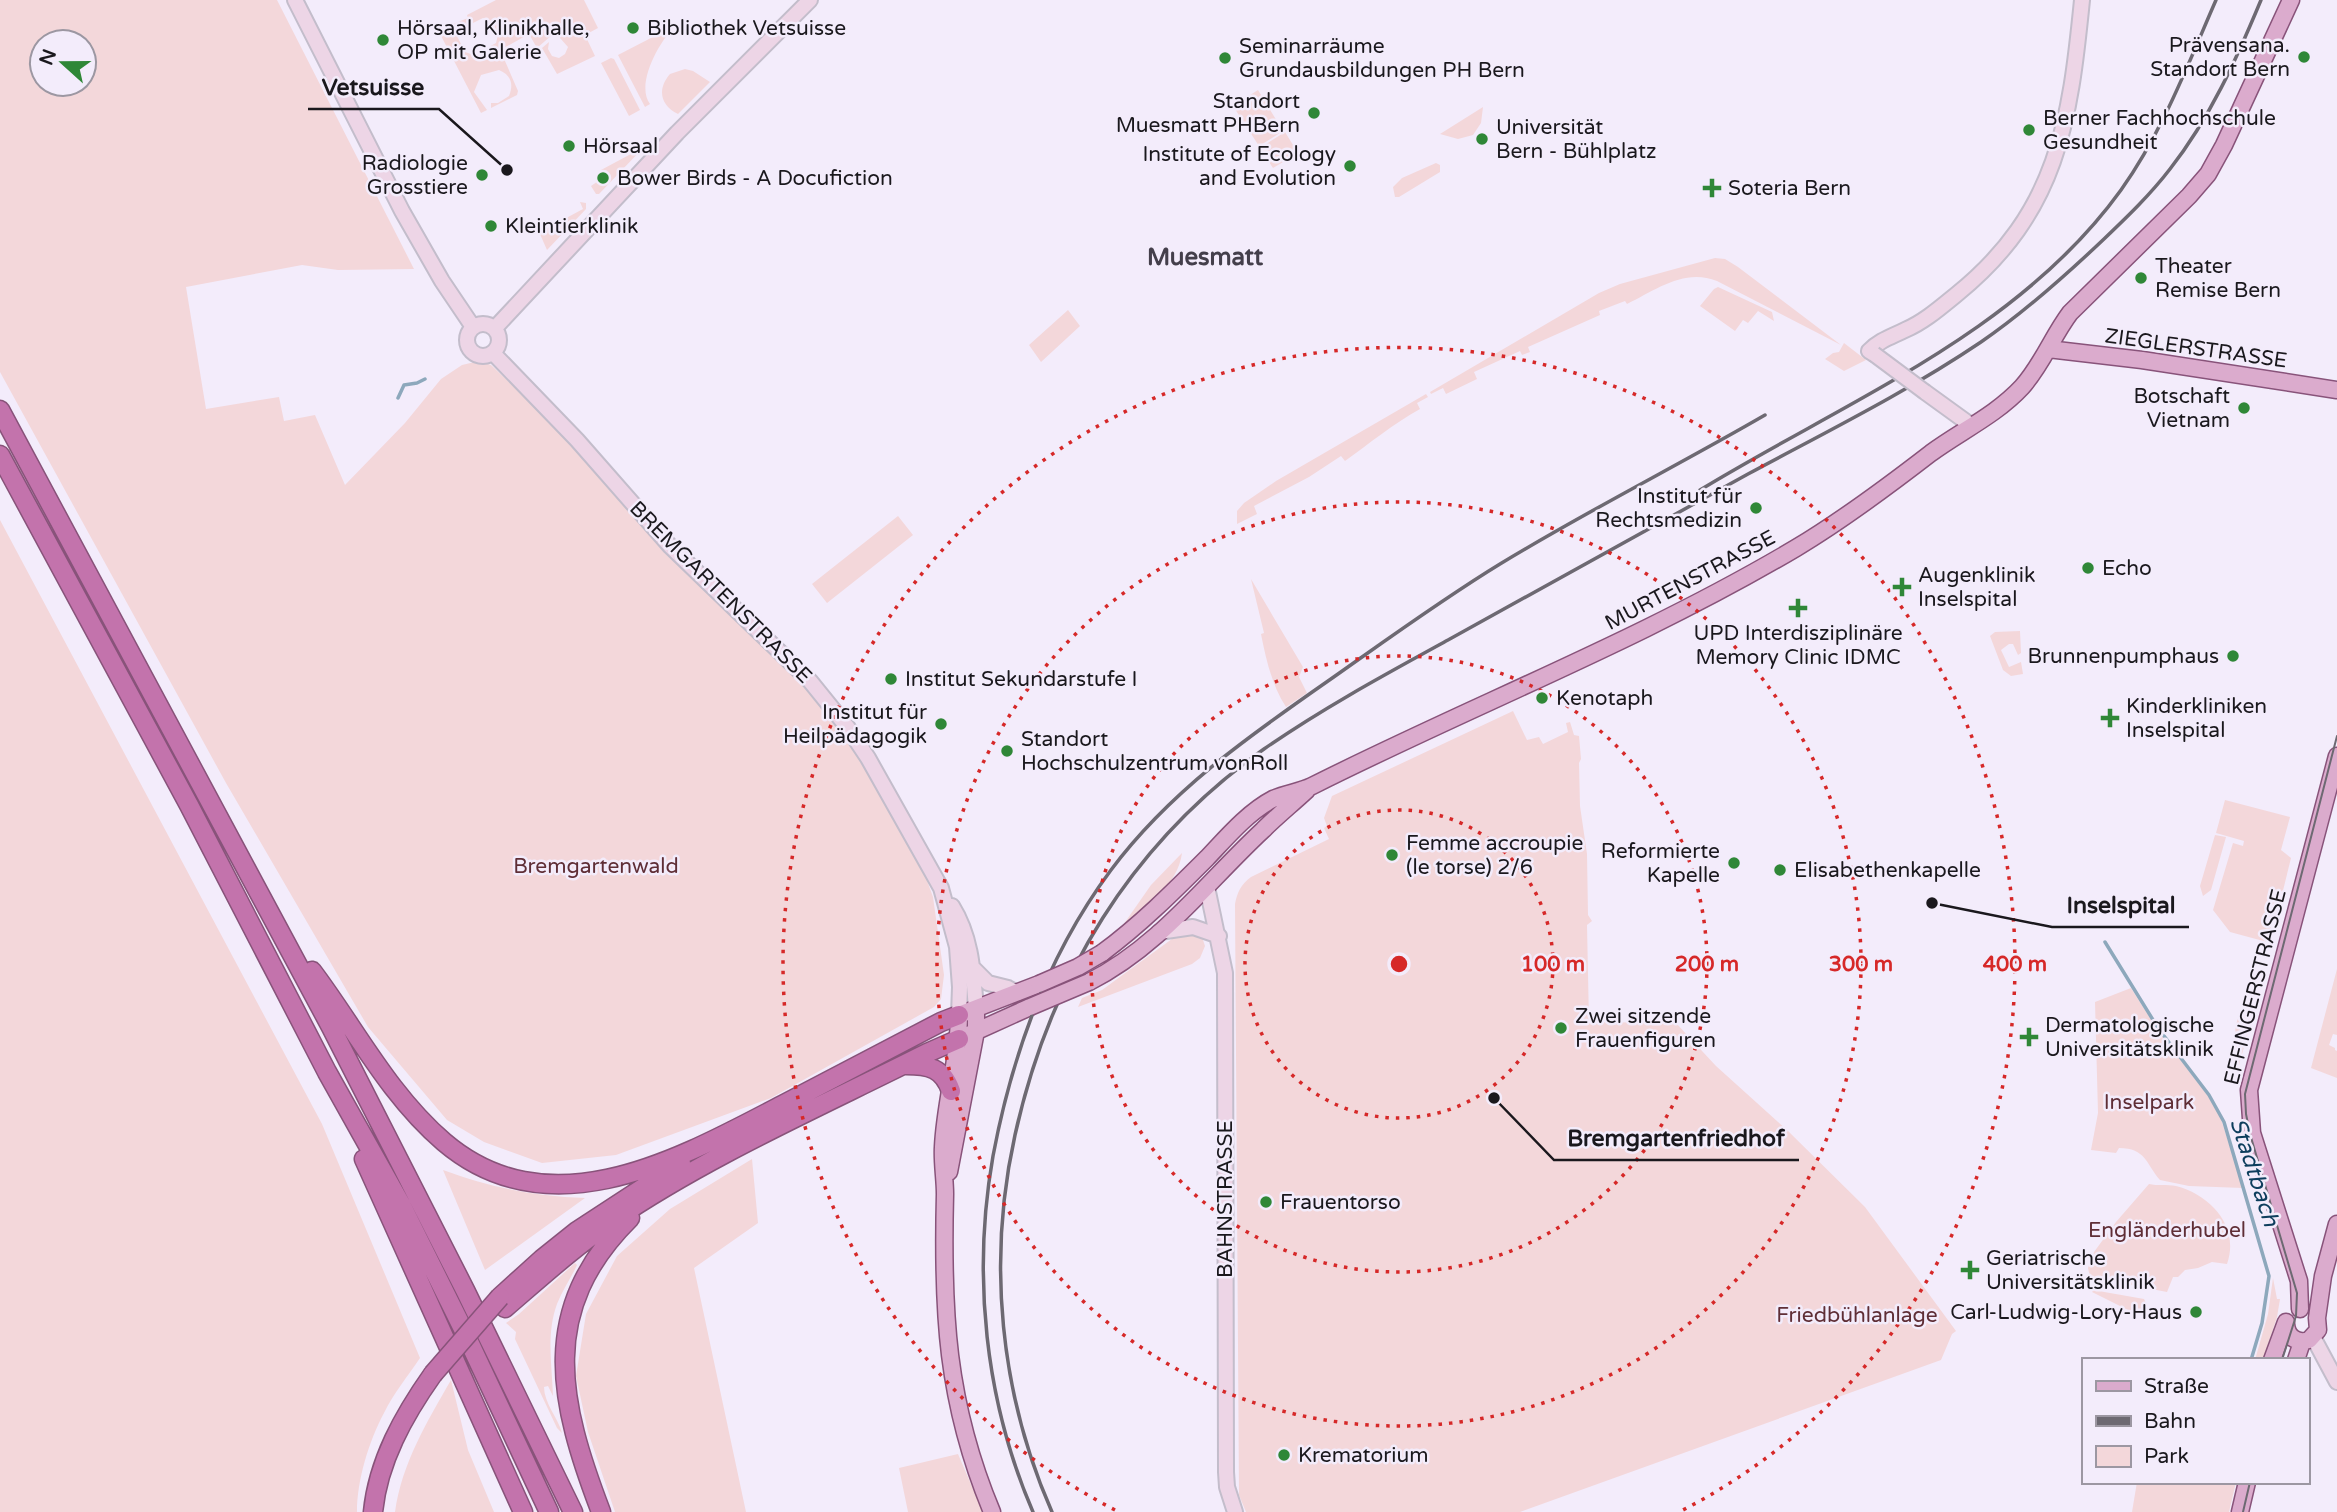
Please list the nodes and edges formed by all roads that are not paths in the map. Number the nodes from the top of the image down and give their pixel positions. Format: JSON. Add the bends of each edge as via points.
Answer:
{"nodes":[{"id":1,"x":295,"y":0,"type":"edge"},
{"id":2,"x":810,"y":0,"type":"edge"},
{"id":3,"x":2082,"y":0,"type":"edge"},
{"id":4,"x":2291,"y":0,"type":"edge"},
{"id":5,"x":473,"y":327,"type":"junction"},
{"id":6,"x":495,"y":328,"type":"junction"},
{"id":7,"x":2048,"y":349,"type":"junction"},
{"id":8,"x":493,"y":353,"type":"junction"},
{"id":9,"x":2337,"y":390,"type":"edge"},
{"id":10,"x":0,"y":410,"type":"edge"},
{"id":11,"x":1972,"y":426,"type":"junction"},
{"id":12,"x":0,"y":455,"type":"edge"},
{"id":13,"x":2337,"y":756,"type":"edge"},
{"id":14,"x":1310,"y":787,"type":"junction"},
{"id":15,"x":1200,"y":865,"type":"junction"},
{"id":16,"x":1207,"y":887,"type":"junction"},
{"id":17,"x":941,"y":888,"type":"junction"},
{"id":18,"x":278,"y":926,"type":"junction"},
{"id":19,"x":1159,"y":932,"type":"junction"},
{"id":20,"x":1219,"y":936,"type":"junction"},
{"id":21,"x":972,"y":967,"type":"junction"},
{"id":22,"x":1017,"y":993,"type":"junction"},
{"id":23,"x":968,"y":1012,"type":"junction"},
{"id":24,"x":976,"y":1031,"type":"junction"},
{"id":25,"x":959,"y":1039,"type":"junction"},
{"id":26,"x":903,"y":1065,"type":"junction"},
{"id":27,"x":327,"y":1072,"type":"junction"},
{"id":28,"x":950,"y":1091,"type":"junction"},
{"id":29,"x":722,"y":1137,"type":"junction"},
{"id":30,"x":945,"y":1191,"type":"junction"},
{"id":31,"x":653,"y":1196,"type":"junction"},
{"id":32,"x":2337,"y":1224,"type":"edge"},
{"id":33,"x":503,"y":1303,"type":"junction"},
{"id":34,"x":2300,"y":1309,"type":"junction"},
{"id":35,"x":2317,"y":1318,"type":"junction"},
{"id":36,"x":2286,"y":1324,"type":"junction"},
{"id":37,"x":2308,"y":1339,"type":"junction"},
{"id":38,"x":2273,"y":1358,"type":"edge"},
{"id":39,"x":2297,"y":1358,"type":"edge"},
{"id":40,"x":436,"y":1379,"type":"junction"},
{"id":41,"x":2337,"y":1382,"type":"edge"},
{"id":42,"x":2247,"y":1484,"type":"edge"},
{"id":43,"x":373,"y":1512,"type":"edge"},
{"id":44,"x":385,"y":1512,"type":"edge"},
{"id":45,"x":522,"y":1512,"type":"edge"},
{"id":46,"x":549,"y":1512,"type":"edge"},
{"id":47,"x":573,"y":1512,"type":"edge"},
{"id":48,"x":601,"y":1512,"type":"edge"},
{"id":49,"x":992,"y":1512,"type":"edge"},
{"id":50,"x":1235,"y":1512,"type":"edge"},
{"id":51,"x":2240,"y":1512,"type":"edge"}],
"edges":[{"from":1,"to":5,"type":"main road","via":[[401,211]]},
{"from":2,"to":6,"type":"main road"},
{"from":3,"to":11,"type":"main road","bridge":true,"via":[[2062,138],[2027,215],[1961,291],[1905,331],[1888,336],[1871,353]]},
{"from":4,"to":7,"type":"main road","name":"MURTENSTRASSE","via":[[2213,167],[2070,313]]},
{"from":5,"to":6,"type":"main road","via":[[482,323]]},
{"from":5,"to":8,"type":"main road","via":[[467,341],[472,351],[480,356]]},
{"from":6,"to":8,"type":"main road","via":[[500,338]]},
{"from":7,"to":9,"type":"main road","name":"ZIEGLERSTRASSE"},
{"from":7,"to":11,"type":"main road","name":"MURTENSTRASSE","via":[[2023,386]]},
{"from":8,"to":17,"type":"main road","name":"BREMGARTENSTRASSE","via":[[670,546],[835,710],[868,758]]},
{"from":10,"to":18,"type":"highway"},
{"from":11,"to":14,"type":"main road","name":"MURTENSTRASSE","via":[[1843,519],[1752,573],[1651,626]]},
{"from":12,"to":27,"type":"highway"},
{"from":13,"to":34,"type":"main road","name":"EFFINGERSTRASSE","via":[[2249,1090],[2252,1133],[2299,1281]]},
{"from":14,"to":15,"type":"main road","name":"MURTENSTRASSE","via":[[1273,800]]},
{"from":14,"to":16,"type":"main road","name":"MURTENSTRASSE"},
{"from":15,"to":16,"type":"main road"},
{"from":15,"to":22,"type":"main road","name":"MURTENSTRASSE","bridge":true,"via":[[1143,921],[1102,953]]},
{"from":16,"to":19,"type":"main road","name":"MURTENSTRASSE"},
{"from":16,"to":20,"type":"main road","name":"BAHNSTRASSE"},
{"from":17,"to":21,"type":"main road","name":"BREMGARTENSTRASSE","via":[[962,921]]},
{"from":17,"to":23,"type":"main road","name":"BREMGARTENSTRASSE"},
{"from":18,"to":29,"type":"highway","via":[[404,1101],[443,1141],[483,1168],[537,1184],[580,1184],[636,1172]]},
{"from":18,"to":47,"type":"highway"},
{"from":19,"to":20,"type":"main road","via":[[1193,927]]},
{"from":19,"to":24,"type":"main road","name":"MURTENSTRASSE","bridge":true,"via":[[1089,982]]},
{"from":20,"to":50,"type":"main road","name":"BAHNSTRASSE","via":[[1225,985],[1226,1479]]},
{"from":21,"to":22,"type":"main road","via":[[988,983]]},
{"from":21,"to":23,"type":"main road","name":"BREMGARTENSTRASSE"},
{"from":22,"to":23,"type":"main road","name":"MURTENSTRASSE"},
{"from":23,"to":24,"type":"main road"},
{"from":23,"to":25,"type":"main road"},
{"from":23,"to":29,"type":"highway"},
{"from":24,"to":25,"type":"main road","name":"MURTENSTRASSE"},
{"from":24,"to":30,"type":"main road"},
{"from":25,"to":26,"type":"highway"},
{"from":25,"to":28,"type":"main road"},
{"from":26,"to":28,"type":"highway","via":[[936,1070]]},
{"from":26,"to":31,"type":"highway"},
{"from":27,"to":45,"type":"highway"},
{"from":27,"to":46,"type":"highway","via":[[401,1206]]},
{"from":28,"to":30,"type":"main road","via":[[943,1147]]},
{"from":29,"to":33,"type":"highway","via":[[578,1231],[542,1259]]},
{"from":30,"to":49,"type":"main road","via":[[948,1351],[966,1439]]},
{"from":31,"to":33,"type":"highway"},
{"from":31,"to":48,"type":"highway","via":[[622,1226],[589,1269],[568,1326],[564,1366],[568,1405],[576,1445]]},
{"from":32,"to":35,"type":"main road"},
{"from":33,"to":40,"type":"highway"},
{"from":34,"to":35,"type":"main road"},
{"from":34,"to":36,"type":"main road","via":[[2291,1313]]},
{"from":35,"to":37,"type":"main road","via":[[2318,1327]]},
{"from":36,"to":37,"type":"main road","via":[[2291,1338]]},
{"from":36,"to":38,"type":"main road"},
{"from":37,"to":39,"type":"main road"},
{"from":37,"to":41,"type":"main road"},
{"from":40,"to":43,"type":"highway","via":[[411,1406],[393,1440]]},
{"from":40,"to":44,"type":"highway","via":[[403,1445]]},
{"from":42,"to":51,"type":"main road"}]}
